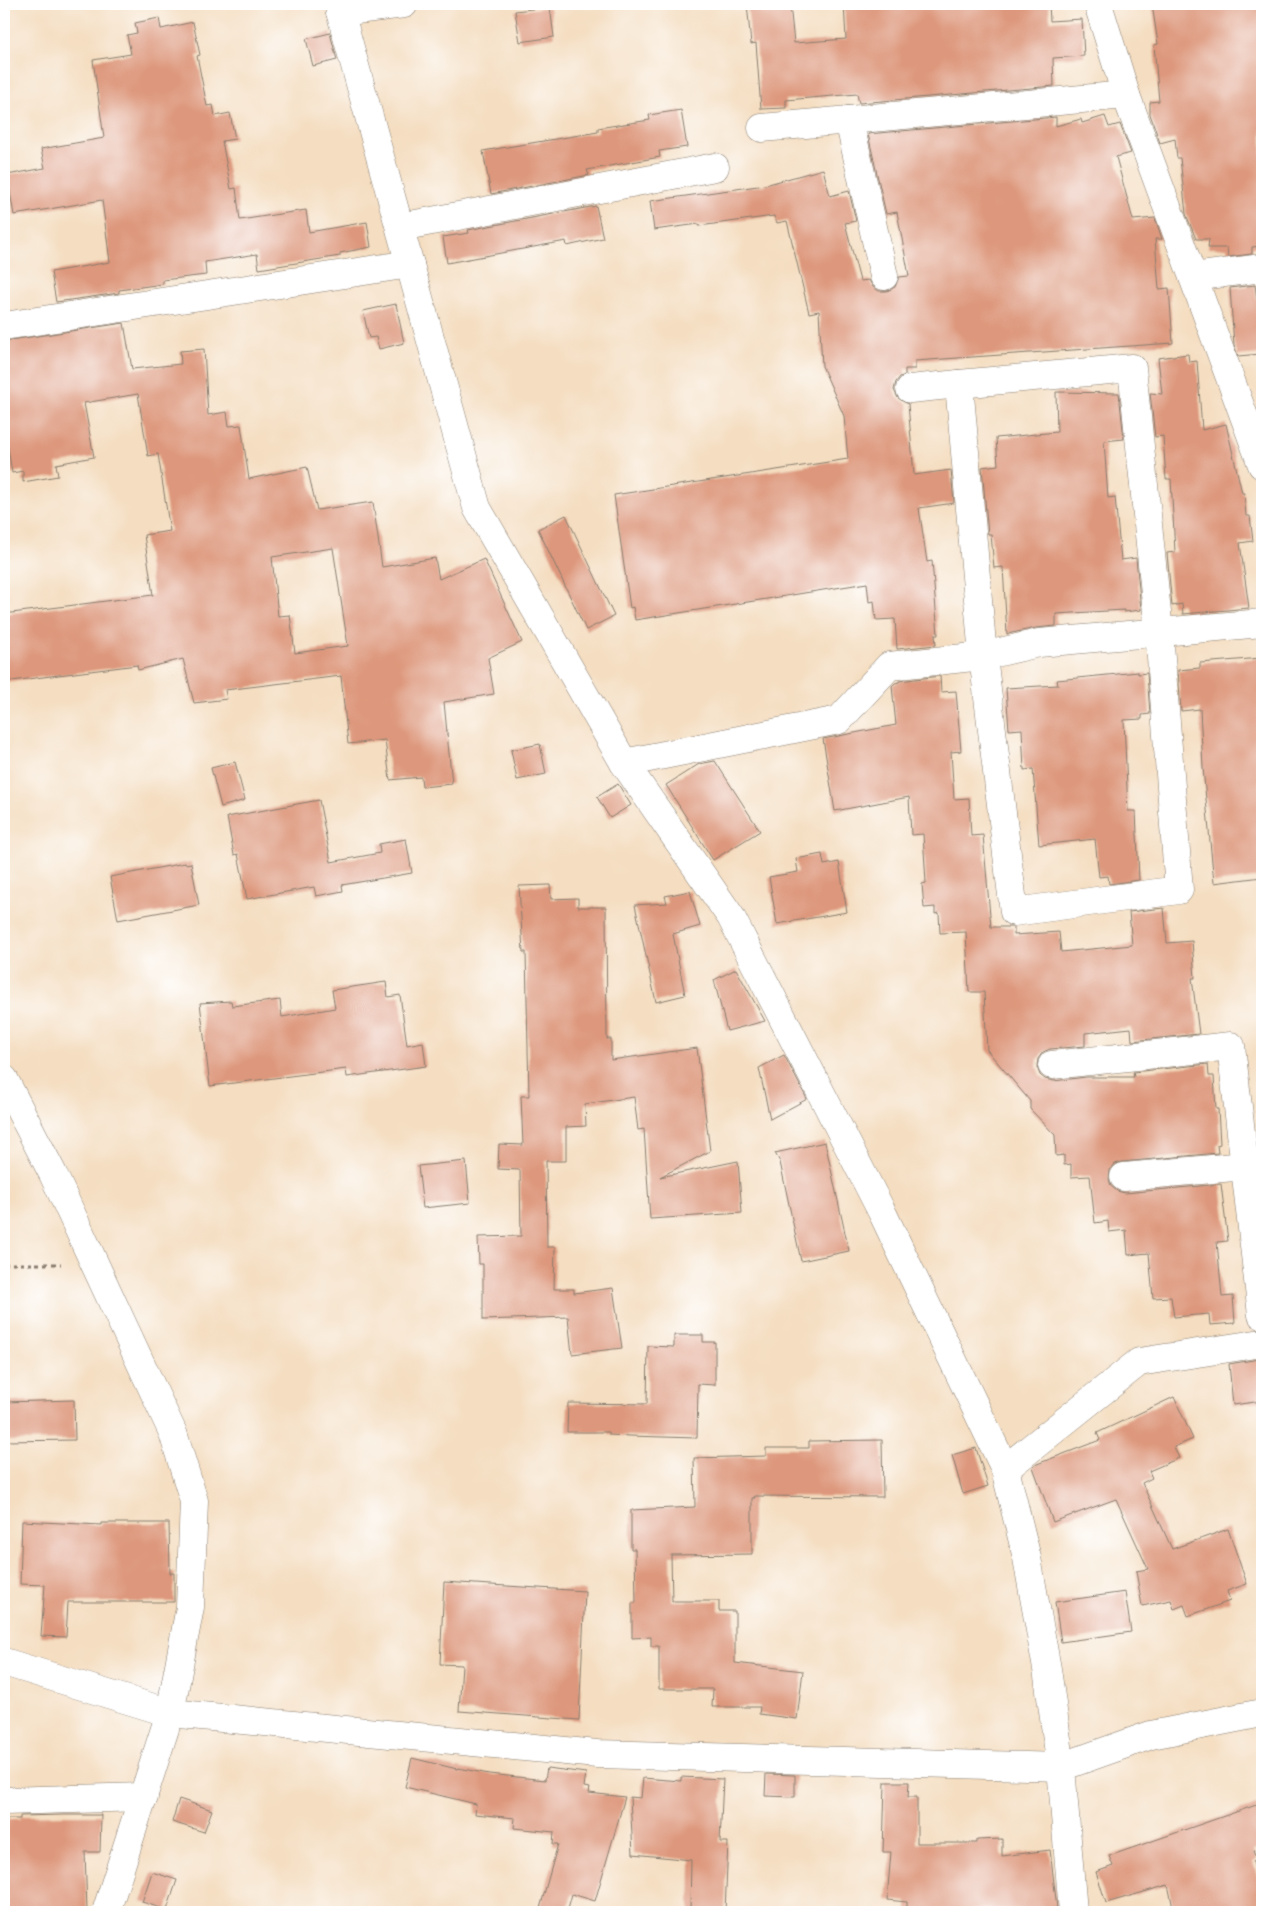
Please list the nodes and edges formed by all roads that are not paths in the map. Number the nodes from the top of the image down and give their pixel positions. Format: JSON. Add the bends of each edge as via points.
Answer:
{"nodes":[{"id":1,"x":404,"y":4,"type":"edge"},
{"id":2,"x":1098,"y":4,"type":"edge"},
{"id":3,"x":339,"y":8,"type":"edge"},
{"id":4,"x":1126,"y":94,"type":"junction"},
{"id":5,"x":850,"y":120,"type":"junction"},
{"id":6,"x":762,"y":128,"type":"dead end"},
{"id":7,"x":715,"y":167,"type":"dead end"},
{"id":8,"x":400,"y":227,"type":"junction"},
{"id":9,"x":410,"y":264,"type":"junction"},
{"id":10,"x":1262,"y":268,"type":"edge"},
{"id":11,"x":884,"y":276,"type":"dead end"},
{"id":12,"x":1193,"y":277,"type":"junction"},
{"id":13,"x":4,"y":326,"type":"edge"},
{"id":14,"x":959,"y":384,"type":"junction"},
{"id":15,"x":910,"y":389,"type":"dead end"},
{"id":16,"x":1262,"y":464,"type":"edge"},
{"id":17,"x":1262,"y":623,"type":"edge"},
{"id":18,"x":1159,"y":632,"type":"junction"},
{"id":19,"x":983,"y":656,"type":"junction"},
{"id":20,"x":624,"y":763,"type":"junction"},
{"id":21,"x":1052,"y":1065,"type":"dead end"},
{"id":22,"x":4,"y":1079,"type":"edge"},
{"id":23,"x":1245,"y":1166,"type":"junction"},
{"id":24,"x":1124,"y":1177,"type":"dead end"},
{"id":25,"x":1262,"y":1315,"type":"edge"},
{"id":26,"x":1262,"y":1342,"type":"edge"},
{"id":27,"x":1005,"y":1469,"type":"junction"},
{"id":28,"x":4,"y":1662,"type":"edge"},
{"id":29,"x":170,"y":1713,"type":"junction"},
{"id":30,"x":1262,"y":1713,"type":"edge"},
{"id":31,"x":1060,"y":1767,"type":"junction"},
{"id":32,"x":144,"y":1797,"type":"junction"},
{"id":33,"x":4,"y":1801,"type":"edge"},
{"id":34,"x":106,"y":1912,"type":"edge"},
{"id":35,"x":1074,"y":1912,"type":"edge"}],
"edges":[{"from":1,"to":3,"type":"street"},
{"from":2,"to":4,"type":"street"},
{"from":3,"to":8,"type":"street"},
{"from":4,"to":5,"type":"street"},
{"from":4,"to":12,"type":"street"},
{"from":5,"to":6,"type":"street"},
{"from":5,"to":11,"type":"street"},
{"from":7,"to":8,"type":"street"},
{"from":8,"to":9,"type":"street"},
{"from":9,"to":13,"type":"street"},
{"from":9,"to":20,"type":"street","via":[[477,508]]},
{"from":10,"to":12,"type":"street"},
{"from":12,"to":16,"type":"street"},
{"from":14,"to":15,"type":"street"},
{"from":14,"to":18,"type":"street","via":[[1132,368]]},
{"from":14,"to":19,"type":"street"},
{"from":17,"to":18,"type":"street"},
{"from":18,"to":19,"type":"street","via":[[1039,643]]},
{"from":18,"to":19,"type":"street","via":[[1179,890],[1014,912]]},
{"from":19,"to":20,"type":"street","via":[[889,666],[839,720]]},
{"from":20,"to":27,"type":"street","via":[[731,917],[882,1212]]},
{"from":21,"to":23,"type":"street","via":[[1231,1046]]},
{"from":22,"to":29,"type":"street","via":[[53,1174],[173,1433],[194,1501],[190,1607]]},
{"from":23,"to":24,"type":"street"},
{"from":23,"to":25,"type":"street"},
{"from":26,"to":27,"type":"street","via":[[1139,1362]]},
{"from":27,"to":31,"type":"street","via":[[1047,1669]]},
{"from":28,"to":29,"type":"street"},
{"from":29,"to":31,"type":"street","via":[[597,1754]]},
{"from":29,"to":32,"type":"street"},
{"from":30,"to":31,"type":"street","via":[[1151,1735]]},
{"from":31,"to":35,"type":"street"},
{"from":32,"to":33,"type":"street"},
{"from":32,"to":34,"type":"street"}]}
